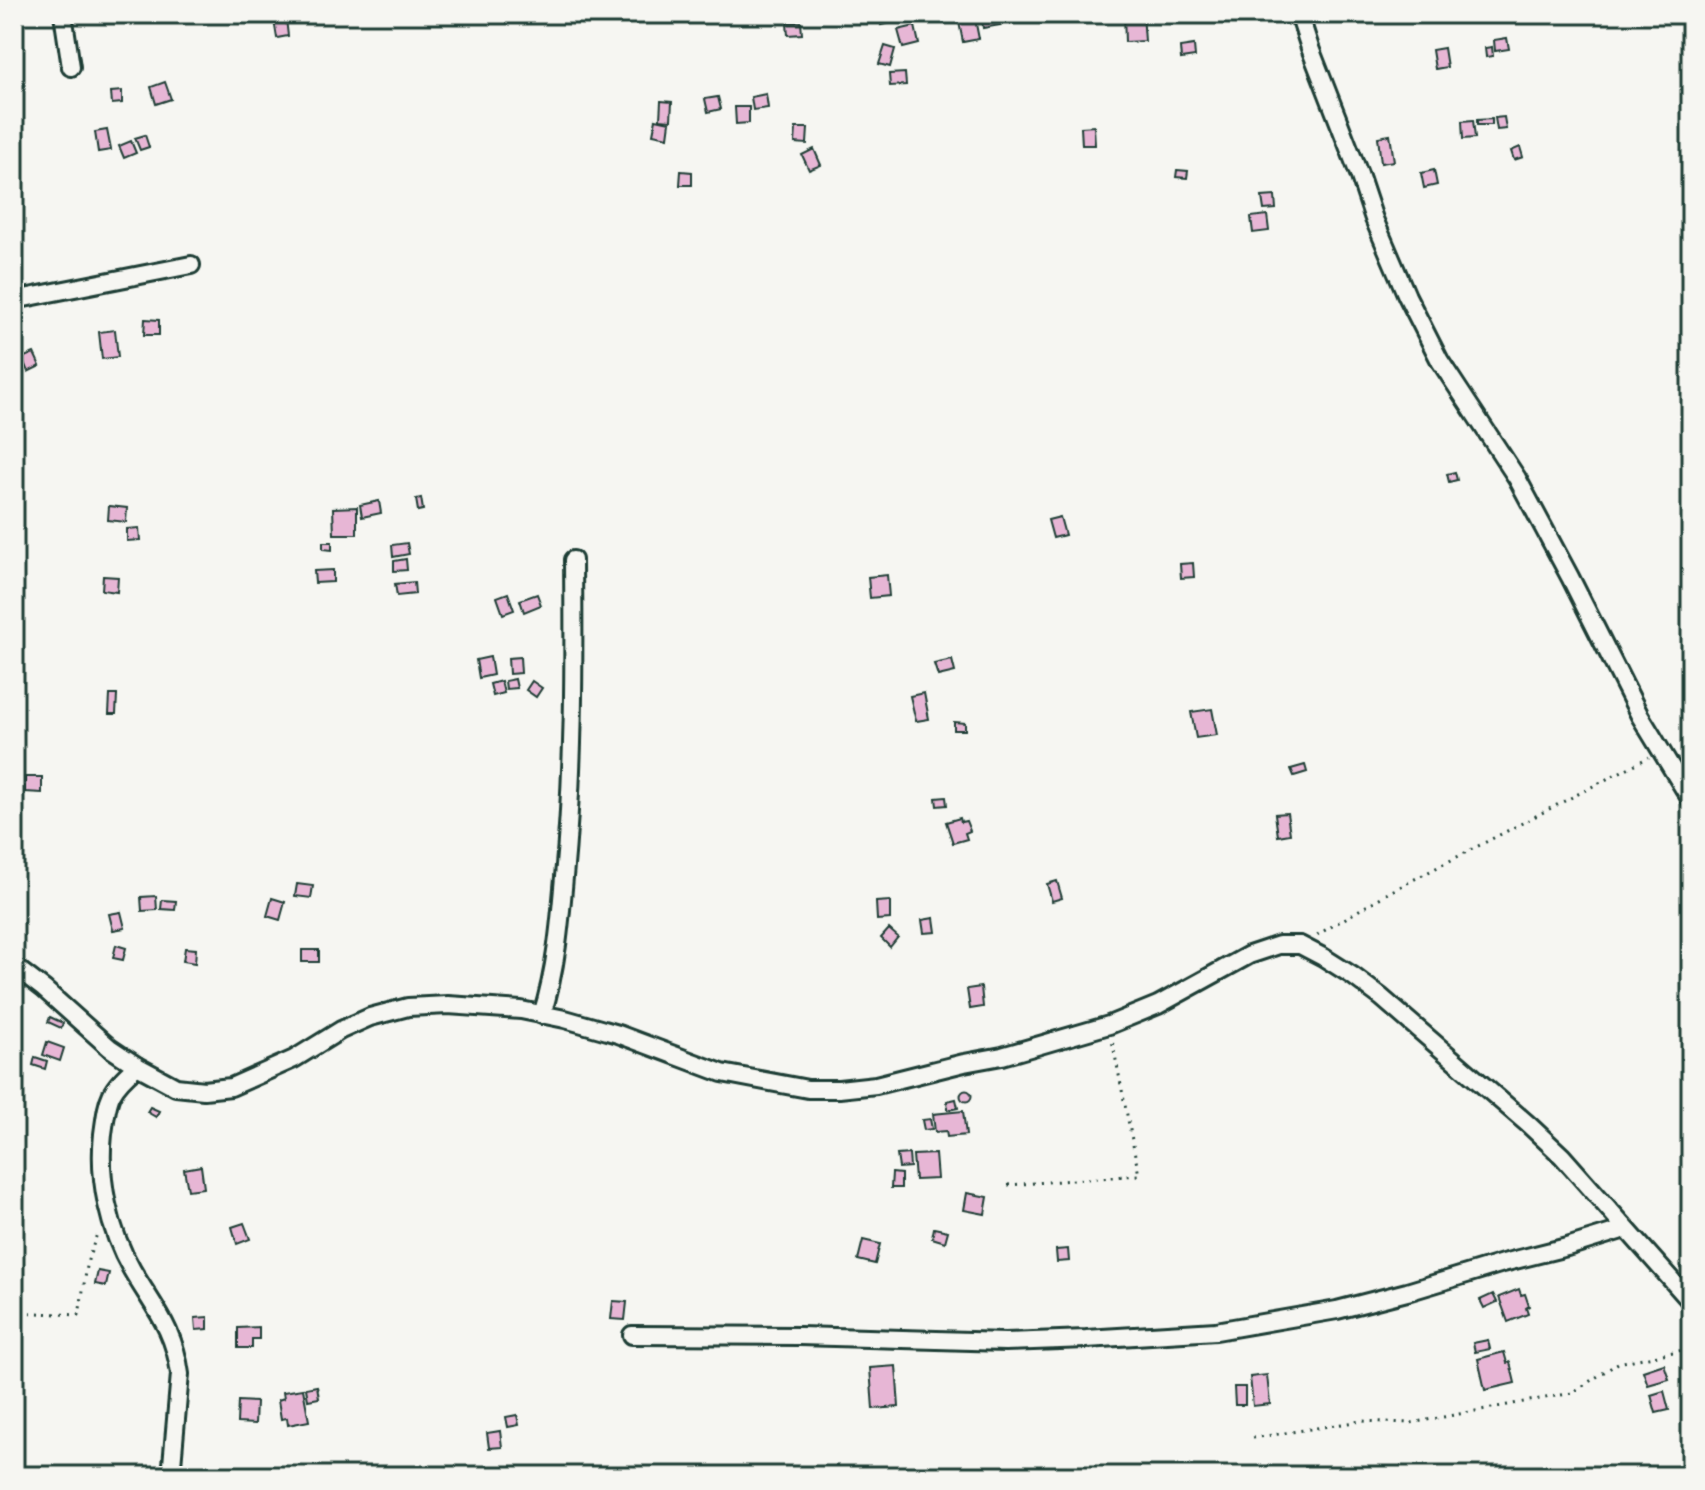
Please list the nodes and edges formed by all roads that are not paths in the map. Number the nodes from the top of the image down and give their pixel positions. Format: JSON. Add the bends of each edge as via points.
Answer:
{"nodes":[{"id":1,"x":63,"y":14,"type":"edge"},
{"id":2,"x":1299,"y":14,"type":"edge"},
{"id":3,"x":71,"y":67,"type":"dead end"},
{"id":4,"x":191,"y":265,"type":"dead end"},
{"id":5,"x":14,"y":300,"type":"edge"},
{"id":6,"x":573,"y":560,"type":"dead end"},
{"id":7,"x":1691,"y":800,"type":"edge"},
{"id":8,"x":14,"y":966,"type":"edge"},
{"id":9,"x":542,"y":1015,"type":"junction"},
{"id":10,"x":137,"y":1066,"type":"junction"},
{"id":11,"x":1625,"y":1229,"type":"junction"},
{"id":12,"x":1691,"y":1302,"type":"edge"},
{"id":13,"x":632,"y":1335,"type":"dead end"},
{"id":14,"x":171,"y":1476,"type":"edge"}],
"edges":[{"from":1,"to":3,"type":"street"},
{"from":2,"to":7,"type":"street","via":[[1407,296],[1440,361],[1517,478],[1640,716]]},
{"from":4,"to":5,"type":"street"},
{"from":6,"to":9,"type":"street","via":[[570,808],[556,952]]},
{"from":8,"to":10,"type":"street"},
{"from":9,"to":10,"type":"street","via":[[475,1006],[408,1007],[341,1030],[294,1059],[231,1087],[176,1087]]},
{"from":9,"to":11,"type":"street","via":[[618,1034],[722,1073],[808,1089],[839,1089],[1002,1056],[1109,1025],[1158,1005],[1249,955],[1279,945],[1300,945],[1381,997],[1529,1125]]},
{"from":10,"to":14,"type":"street","via":[[111,1091],[102,1164],[110,1220],[122,1251],[164,1321],[178,1358]]},
{"from":11,"to":12,"type":"street"},
{"from":11,"to":13,"type":"street","via":[[1337,1310],[1216,1331],[1005,1342]]}]}
